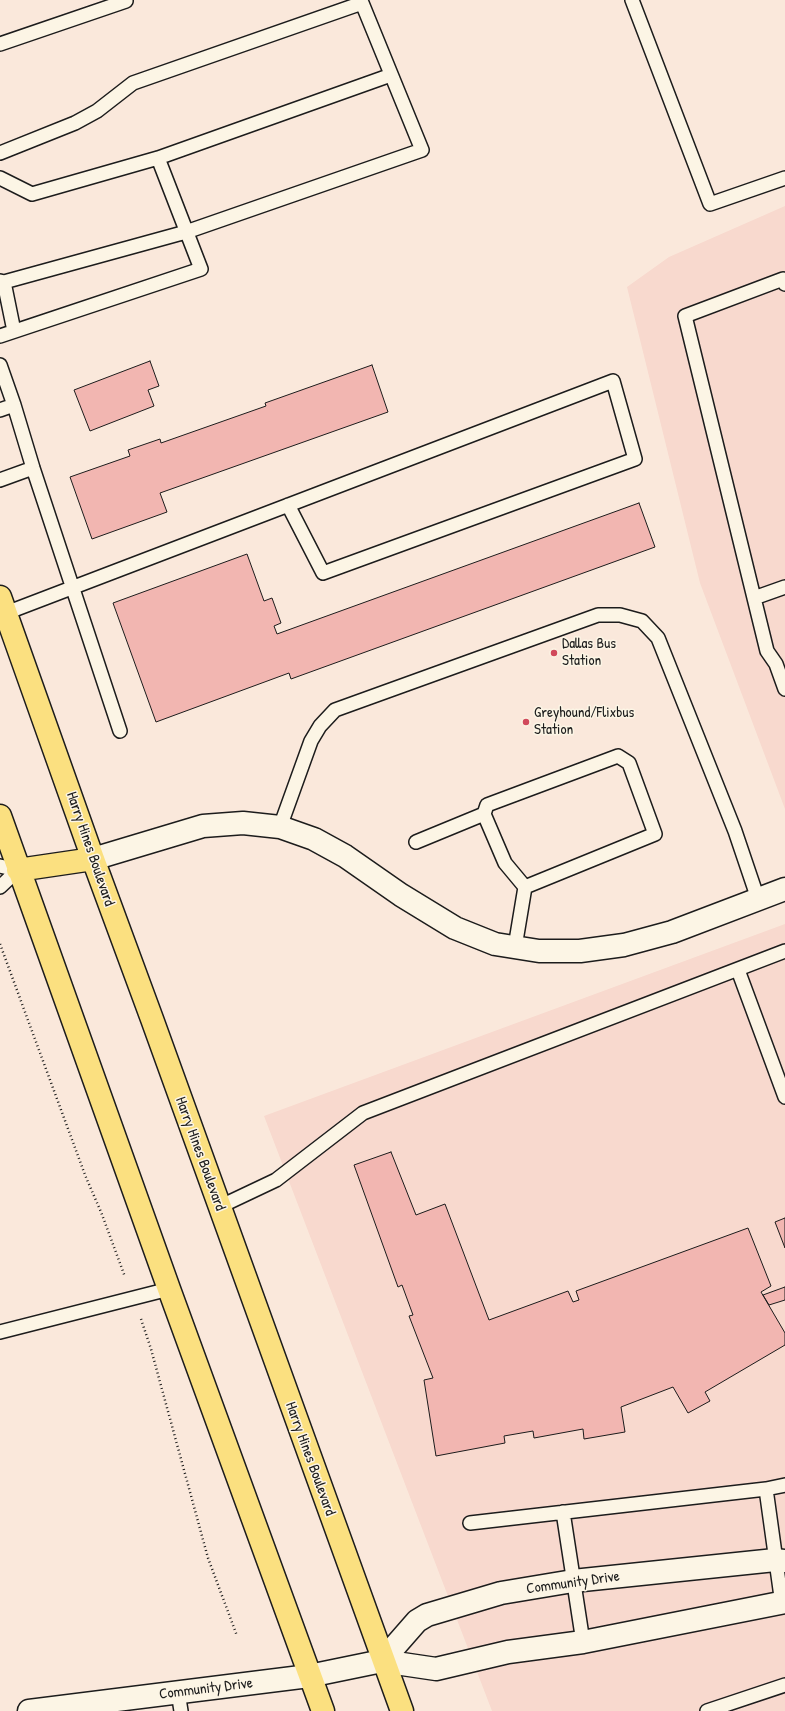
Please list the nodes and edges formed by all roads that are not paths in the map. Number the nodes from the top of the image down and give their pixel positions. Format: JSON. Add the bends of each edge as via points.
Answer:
{"nodes":[{"id":1,"x":127,"y":0,"type":"edge"},
{"id":2,"x":632,"y":0,"type":"edge"},
{"id":3,"x":0,"y":44,"type":"edge"},
{"id":4,"x":391,"y":74,"type":"junction"},
{"id":5,"x":0,"y":153,"type":"edge"},
{"id":6,"x":158,"y":158,"type":"junction"},
{"id":7,"x":0,"y":178,"type":"edge"},
{"id":8,"x":785,"y":178,"type":"edge"},
{"id":9,"x":186,"y":232,"type":"junction"},
{"id":10,"x":2,"y":281,"type":"edge"},
{"id":11,"x":785,"y":284,"type":"edge"},
{"id":12,"x":14,"y":331,"type":"junction"},
{"id":13,"x":0,"y":336,"type":"edge"},
{"id":14,"x":0,"y":365,"type":"edge"},
{"id":15,"x":14,"y":405,"type":"junction"},
{"id":16,"x":0,"y":410,"type":"edge"},
{"id":17,"x":33,"y":468,"type":"junction"},
{"id":18,"x":0,"y":480,"type":"edge"},
{"id":19,"x":288,"y":506,"type":"junction"},
{"id":20,"x":785,"y":587,"type":"edge"},
{"id":21,"x":72,"y":588,"type":"junction"},
{"id":22,"x":754,"y":598,"type":"junction"},
{"id":23,"x":3,"y":605,"type":"edge"},
{"id":24,"x":785,"y":689,"type":"edge"},
{"id":25,"x":120,"y":731,"type":"dead end"},
{"id":26,"x":484,"y":814,"type":"junction"},
{"id":27,"x":0,"y":816,"type":"edge"},
{"id":28,"x":280,"y":827,"type":"junction"},
{"id":29,"x":416,"y":842,"type":"dead end"},
{"id":30,"x":93,"y":859,"type":"junction"},
{"id":31,"x":9,"y":868,"type":"edge"},
{"id":32,"x":0,"y":887,"type":"edge"},
{"id":33,"x":525,"y":887,"type":"junction"},
{"id":34,"x":785,"y":889,"type":"edge"},
{"id":35,"x":758,"y":900,"type":"junction"},
{"id":36,"x":515,"y":947,"type":"junction"},
{"id":37,"x":785,"y":951,"type":"edge"},
{"id":38,"x":738,"y":970,"type":"junction"},
{"id":39,"x":785,"y":1097,"type":"edge"},
{"id":40,"x":219,"y":1207,"type":"junction"},
{"id":41,"x":169,"y":1289,"type":"junction"},
{"id":42,"x":0,"y":1332,"type":"edge"},
{"id":43,"x":785,"y":1485,"type":"edge"},
{"id":44,"x":766,"y":1489,"type":"junction"},
{"id":45,"x":563,"y":1512,"type":"junction"},
{"id":46,"x":470,"y":1523,"type":"dead end"},
{"id":47,"x":780,"y":1560,"type":"edge"},
{"id":48,"x":573,"y":1581,"type":"junction"},
{"id":49,"x":783,"y":1603,"type":"edge"},
{"id":50,"x":583,"y":1642,"type":"junction"},
{"id":51,"x":382,"y":1660,"type":"junction"},
{"id":52,"x":310,"y":1676,"type":"junction"},
{"id":53,"x":785,"y":1685,"type":"edge"},
{"id":54,"x":179,"y":1701,"type":"edge"},
{"id":55,"x":85,"y":1707,"type":"edge"},
{"id":56,"x":29,"y":1711,"type":"edge"},
{"id":57,"x":322,"y":1711,"type":"edge"},
{"id":58,"x":402,"y":1711,"type":"edge"},
{"id":59,"x":708,"y":1711,"type":"edge"}],
"edges":[{"from":1,"to":3,"type":"lane"},
{"from":2,"to":8,"type":"lane","via":[[710,204]]},
{"from":4,"to":5,"type":"lane","via":[[362,3],[133,84],[97,111],[75,123]]},
{"from":4,"to":6,"type":"lane"},
{"from":4,"to":9,"type":"lane","via":[[422,150]]},
{"from":6,"to":7,"type":"lane","via":[[32,194]]},
{"from":6,"to":9,"type":"lane"},
{"from":9,"to":10,"type":"lane"},
{"from":9,"to":12,"type":"lane","via":[[201,269]]},
{"from":10,"to":12,"type":"lane"},
{"from":11,"to":22,"type":"lane","via":[[783,279],[685,316]]},
{"from":12,"to":13,"type":"lane"},
{"from":14,"to":15,"type":"lane"},
{"from":15,"to":16,"type":"lane"},
{"from":15,"to":17,"type":"lane"},
{"from":17,"to":18,"type":"lane"},
{"from":17,"to":21,"type":"lane"},
{"from":19,"to":19,"type":"lane","via":[[613,381],[635,459],[323,572]]},
{"from":19,"to":21,"type":"lane"},
{"from":20,"to":22,"type":"lane"},
{"from":21,"to":23,"type":"lane"},
{"from":21,"to":25,"type":"lane"},
{"from":22,"to":24,"type":"lane","via":[[767,651],[776,664]]},
{"from":23,"to":30,"type":"main road","name":"Harry Hines Boulevard"},
{"from":26,"to":29,"type":"lane"},
{"from":26,"to":33,"type":"lane","via":[[505,863]]},
{"from":26,"to":33,"type":"lane","via":[[487,805],[608,759],[618,756],[629,763],[655,834]]},
{"from":27,"to":31,"type":"main road"},
{"from":28,"to":30,"type":"street","via":[[243,822],[203,826]]},
{"from":28,"to":35,"type":"lane","via":[[311,741],[320,726],[335,710],[598,615],[620,615],[642,621],[658,638],[735,831]]},
{"from":28,"to":36,"type":"street","via":[[314,839],[345,856],[455,928],[495,944]]},
{"from":30,"to":31,"type":"main road"},
{"from":30,"to":40,"type":"main road","name":"Harry Hines Boulevard"},
{"from":31,"to":32,"type":"lane"},
{"from":31,"to":41,"type":"main road"},
{"from":33,"to":36,"type":"lane"},
{"from":34,"to":35,"type":"street"},
{"from":35,"to":36,"type":"street","via":[[672,932],[624,945],[580,951],[539,951]]},
{"from":37,"to":38,"type":"lane"},
{"from":38,"to":39,"type":"lane"},
{"from":38,"to":40,"type":"lane","via":[[363,1114],[276,1180]]},
{"from":40,"to":51,"type":"main road","name":"Harry Hines Boulevard"},
{"from":41,"to":42,"type":"lane"},
{"from":41,"to":52,"type":"main road"},
{"from":43,"to":44,"type":"lane"},
{"from":44,"to":45,"type":"lane"},
{"from":44,"to":47,"type":"lane"},
{"from":45,"to":46,"type":"lane"},
{"from":45,"to":48,"type":"lane"},
{"from":47,"to":48,"type":"street","name":"Community Drive"},
{"from":47,"to":49,"type":"lane"},
{"from":48,"to":50,"type":"lane"},
{"from":48,"to":51,"type":"street","name":"Community Drive","via":[[501,1593],[426,1615],[417,1621]]},
{"from":49,"to":50,"type":"street","name":"Community Drive"},
{"from":50,"to":51,"type":"street","name":"Community Drive","via":[[508,1652],[436,1669]]},
{"from":51,"to":52,"type":"street","name":"Community Drive"},
{"from":51,"to":58,"type":"main road","name":"Harry Hines Boulevard"},
{"from":52,"to":54,"type":"street","name":"Community Drive"},
{"from":52,"to":57,"type":"main road"},
{"from":53,"to":59,"type":"lane"},
{"from":54,"to":55,"type":"street","name":"Community Drive"},
{"from":55,"to":56,"type":"street","name":"Community Drive"}]}
